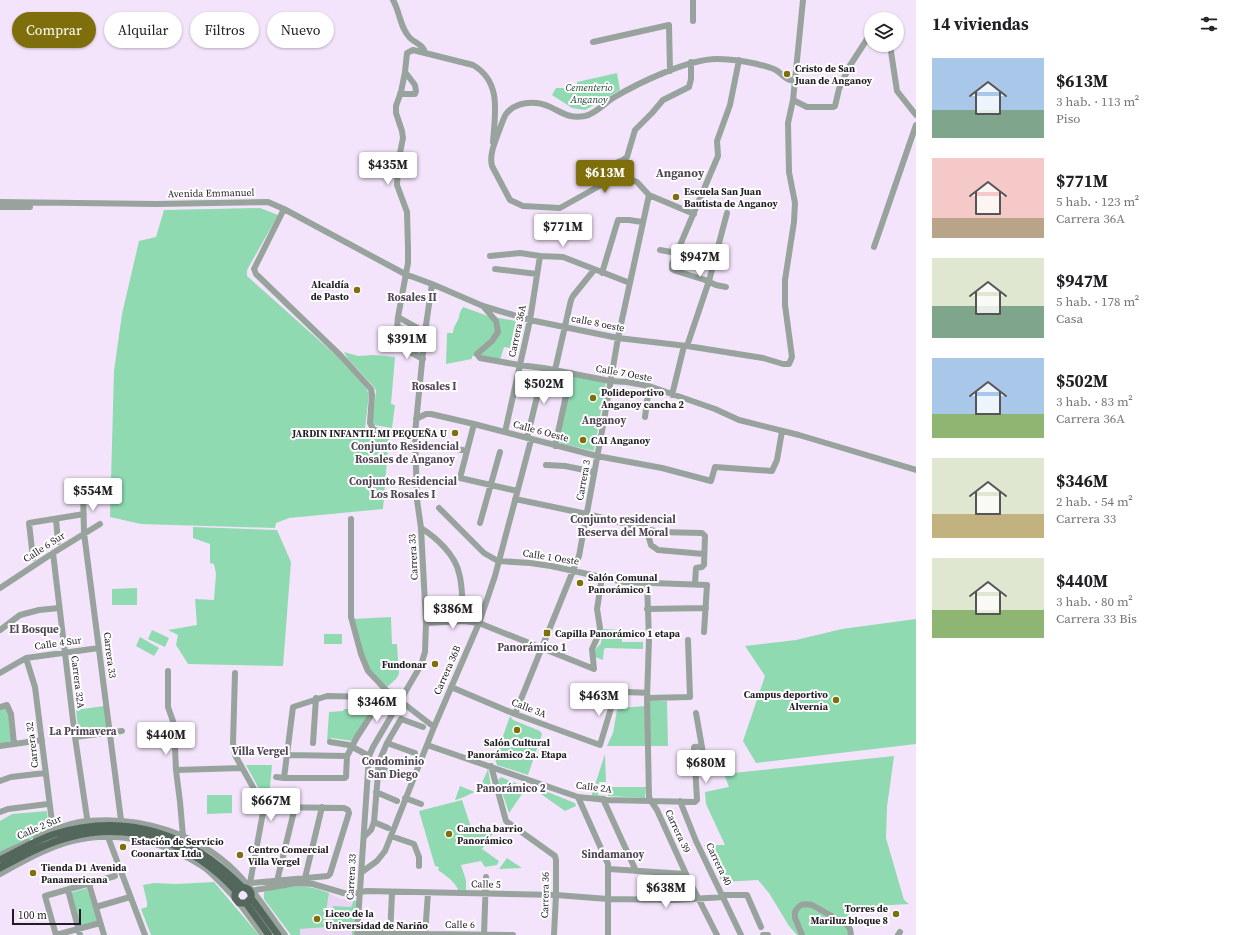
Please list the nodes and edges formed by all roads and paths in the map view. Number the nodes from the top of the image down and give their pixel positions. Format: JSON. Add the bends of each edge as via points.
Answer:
{"nodes":[{"id":1,"x":393,"y":0,"type":"edge"},
{"id":2,"x":693,"y":0,"type":"edge"},
{"id":3,"x":803,"y":0,"type":"edge"},
{"id":4,"x":693,"y":20,"type":"dead end"},
{"id":5,"x":593,"y":42,"type":"dead end"},
{"id":6,"x":864,"y":44,"type":"edge"},
{"id":7,"x":891,"y":52,"type":"edge"},
{"id":8,"x":425,"y":53,"type":"junction"},
{"id":9,"x":739,"y":60,"type":"junction"},
{"id":10,"x":692,"y":62,"type":"junction"},
{"id":11,"x":670,"y":71,"type":"junction"},
{"id":12,"x":405,"y":72,"type":"junction"},
{"id":13,"x":794,"y":81,"type":"junction"},
{"id":14,"x":400,"y":94,"type":"junction"},
{"id":15,"x":793,"y":100,"type":"junction"},
{"id":16,"x":916,"y":116,"type":"edge"},
{"id":17,"x":916,"y":125,"type":"edge"},
{"id":18,"x":494,"y":144,"type":"junction"},
{"id":19,"x":619,"y":175,"type":"junction"},
{"id":20,"x":649,"y":195,"type":"junction"},
{"id":21,"x":0,"y":202,"type":"edge"},
{"id":22,"x":0,"y":207,"type":"edge"},
{"id":23,"x":284,"y":210,"type":"junction"},
{"id":24,"x":727,"y":213,"type":"dead end"},
{"id":25,"x":694,"y":214,"type":"junction"},
{"id":26,"x":642,"y":222,"type":"junction"},
{"id":27,"x":874,"y":247,"type":"dead end"},
{"id":28,"x":660,"y":250,"type":"dead end"},
{"id":29,"x":677,"y":253,"type":"junction"},
{"id":30,"x":490,"y":256,"type":"dead end"},
{"id":31,"x":540,"y":256,"type":"junction"},
{"id":32,"x":495,"y":269,"type":"dead end"},
{"id":33,"x":594,"y":270,"type":"junction"},
{"id":34,"x":602,"y":273,"type":"junction"},
{"id":35,"x":537,"y":274,"type":"junction"},
{"id":36,"x":405,"y":276,"type":"junction"},
{"id":37,"x":708,"y":281,"type":"junction"},
{"id":38,"x":630,"y":283,"type":"junction"},
{"id":39,"x":432,"y":284,"type":"junction"},
{"id":40,"x":726,"y":286,"type":"dead end"},
{"id":41,"x":483,"y":306,"type":"junction"},
{"id":42,"x":398,"y":317,"type":"junction"},
{"id":43,"x":530,"y":320,"type":"junction"},
{"id":44,"x":565,"y":327,"type":"junction"},
{"id":45,"x":425,"y":332,"type":"junction"},
{"id":46,"x":618,"y":338,"type":"junction"},
{"id":47,"x":686,"y":346,"type":"junction"},
{"id":48,"x":423,"y":359,"type":"junction"},
{"id":49,"x":519,"y":365,"type":"junction"},
{"id":50,"x":544,"y":368,"type":"junction"},
{"id":51,"x":555,"y":370,"type":"junction"},
{"id":52,"x":570,"y":374,"type":"junction"},
{"id":53,"x":610,"y":381,"type":"junction"},
{"id":54,"x":649,"y":386,"type":"junction"},
{"id":55,"x":672,"y":395,"type":"junction"},
{"id":56,"x":645,"y":417,"type":"dead end"},
{"id":57,"x":416,"y":419,"type":"junction"},
{"id":58,"x":474,"y":424,"type":"junction"},
{"id":59,"x":782,"y":431,"type":"junction"},
{"id":60,"x":504,"y":432,"type":"junction"},
{"id":61,"x":415,"y":433,"type":"junction"},
{"id":62,"x":529,"y":439,"type":"junction"},
{"id":63,"x":555,"y":446,"type":"junction"},
{"id":64,"x":452,"y":448,"type":"dead end"},
{"id":65,"x":467,"y":451,"type":"junction"},
{"id":66,"x":500,"y":452,"type":"dead end"},
{"id":67,"x":597,"y":456,"type":"junction"},
{"id":68,"x":546,"y":465,"type":"dead end"},
{"id":69,"x":916,"y":470,"type":"edge"},
{"id":70,"x":594,"y":472,"type":"junction"},
{"id":71,"x":491,"y":484,"type":"junction"},
{"id":72,"x":83,"y":491,"type":"dead end"},
{"id":73,"x":518,"y":491,"type":"junction"},
{"id":74,"x":515,"y":500,"type":"junction"},
{"id":75,"x":439,"y":508,"type":"dead end"},
{"id":76,"x":84,"y":514,"type":"junction"},
{"id":77,"x":587,"y":514,"type":"junction"},
{"id":78,"x":56,"y":519,"type":"junction"},
{"id":79,"x":351,"y":519,"type":"dead end"},
{"id":80,"x":480,"y":523,"type":"dead end"},
{"id":81,"x":100,"y":524,"type":"dead end"},
{"id":82,"x":421,"y":528,"type":"junction"},
{"id":83,"x":646,"y":528,"type":"junction"},
{"id":84,"x":84,"y":533,"type":"junction"},
{"id":85,"x":58,"y":542,"type":"dead end"},
{"id":86,"x":53,"y":553,"type":"junction"},
{"id":87,"x":704,"y":554,"type":"junction"},
{"id":88,"x":33,"y":558,"type":"dead end"},
{"id":89,"x":498,"y":561,"type":"junction"},
{"id":90,"x":574,"y":570,"type":"junction"},
{"id":91,"x":602,"y":577,"type":"junction"},
{"id":92,"x":647,"y":583,"type":"junction"},
{"id":93,"x":695,"y":584,"type":"junction"},
{"id":94,"x":0,"y":588,"type":"edge"},
{"id":95,"x":59,"y":608,"type":"junction"},
{"id":96,"x":706,"y":608,"type":"junction"},
{"id":97,"x":647,"y":609,"type":"junction"},
{"id":98,"x":464,"y":621,"type":"junction"},
{"id":99,"x":426,"y":623,"type":"junction"},
{"id":100,"x":479,"y":623,"type":"junction"},
{"id":101,"x":0,"y":630,"type":"edge"},
{"id":102,"x":704,"y":632,"type":"dead end"},
{"id":103,"x":688,"y":640,"type":"dead end"},
{"id":104,"x":99,"y":648,"type":"junction"},
{"id":105,"x":541,"y":648,"type":"junction"},
{"id":106,"x":64,"y":652,"type":"junction"},
{"id":107,"x":26,"y":658,"type":"junction"},
{"id":108,"x":168,"y":671,"type":"dead end"},
{"id":109,"x":0,"y":673,"type":"edge"},
{"id":110,"x":235,"y":674,"type":"dead end"},
{"id":111,"x":451,"y":687,"type":"junction"},
{"id":112,"x":647,"y":695,"type":"junction"},
{"id":113,"x":316,"y":698,"type":"junction"},
{"id":114,"x":401,"y":701,"type":"junction"},
{"id":115,"x":0,"y":707,"type":"edge"},
{"id":116,"x":696,"y":713,"type":"dead end"},
{"id":117,"x":515,"y":714,"type":"junction"},
{"id":118,"x":423,"y":727,"type":"dead end"},
{"id":119,"x":434,"y":727,"type":"junction"},
{"id":120,"x":122,"y":731,"type":"dead end"},
{"id":121,"x":110,"y":733,"type":"junction"},
{"id":122,"x":75,"y":737,"type":"junction"},
{"id":123,"x":42,"y":740,"type":"junction"},
{"id":124,"x":313,"y":742,"type":"dead end"},
{"id":125,"x":330,"y":742,"type":"dead end"},
{"id":126,"x":387,"y":743,"type":"junction"},
{"id":127,"x":14,"y":744,"type":"junction"},
{"id":128,"x":427,"y":745,"type":"junction"},
{"id":129,"x":0,"y":746,"type":"edge"},
{"id":130,"x":352,"y":746,"type":"junction"},
{"id":131,"x":702,"y":746,"type":"junction"},
{"id":132,"x":414,"y":753,"type":"dead end"},
{"id":133,"x":287,"y":755,"type":"junction"},
{"id":134,"x":347,"y":756,"type":"junction"},
{"id":135,"x":370,"y":756,"type":"junction"},
{"id":136,"x":491,"y":766,"type":"junction"},
{"id":137,"x":242,"y":768,"type":"junction"},
{"id":138,"x":378,"y":768,"type":"junction"},
{"id":139,"x":176,"y":770,"type":"junction"},
{"id":140,"x":45,"y":773,"type":"junction"},
{"id":141,"x":707,"y":776,"type":"dead end"},
{"id":142,"x":406,"y":777,"type":"dead end"},
{"id":143,"x":276,"y":778,"type":"dead end"},
{"id":144,"x":284,"y":778,"type":"junction"},
{"id":145,"x":0,"y":781,"type":"edge"},
{"id":146,"x":376,"y":792,"type":"junction"},
{"id":147,"x":578,"y":797,"type":"junction"},
{"id":148,"x":405,"y":798,"type":"junction"},
{"id":149,"x":603,"y":799,"type":"junction"},
{"id":150,"x":397,"y":801,"type":"dead end"},
{"id":151,"x":651,"y":802,"type":"junction"},
{"id":152,"x":680,"y":802,"type":"junction"},
{"id":153,"x":48,"y":804,"type":"junction"},
{"id":154,"x":421,"y":804,"type":"dead end"},
{"id":155,"x":264,"y":807,"type":"junction"},
{"id":156,"x":295,"y":807,"type":"junction"},
{"id":157,"x":322,"y":807,"type":"junction"},
{"id":158,"x":0,"y":812,"type":"edge"},
{"id":159,"x":121,"y":820,"type":"junction"},
{"id":160,"x":374,"y":822,"type":"junction"},
{"id":161,"x":388,"y":828,"type":"dead end"},
{"id":162,"x":89,"y":829,"type":"junction"},
{"id":163,"x":53,"y":830,"type":"junction"},
{"id":164,"x":183,"y":836,"type":"junction"},
{"id":165,"x":391,"y":836,"type":"junction"},
{"id":166,"x":108,"y":837,"type":"junction"},
{"id":167,"x":364,"y":838,"type":"junction"},
{"id":168,"x":0,"y":855,"type":"edge"},
{"id":169,"x":0,"y":860,"type":"edge"},
{"id":170,"x":419,"y":866,"type":"dead end"},
{"id":171,"x":0,"y":868,"type":"edge"},
{"id":172,"x":609,"y":869,"type":"junction"},
{"id":173,"x":636,"y":871,"type":"junction"},
{"id":174,"x":362,"y":872,"type":"junction"},
{"id":175,"x":0,"y":874,"type":"edge"},
{"id":176,"x":686,"y":874,"type":"junction"},
{"id":177,"x":115,"y":876,"type":"dead end"},
{"id":178,"x":486,"y":877,"type":"dead end"},
{"id":179,"x":305,"y":878,"type":"junction"},
{"id":180,"x":277,"y":881,"type":"junction"},
{"id":181,"x":89,"y":884,"type":"junction"},
{"id":182,"x":68,"y":890,"type":"junction"},
{"id":183,"x":361,"y":892,"type":"junction"},
{"id":184,"x":245,"y":893,"type":"junction"},
{"id":185,"x":392,"y":893,"type":"junction"},
{"id":186,"x":428,"y":894,"type":"junction"},
{"id":187,"x":487,"y":895,"type":"junction"},
{"id":188,"x":556,"y":895,"type":"junction"},
{"id":189,"x":723,"y":896,"type":"junction"},
{"id":190,"x":130,"y":897,"type":"junction"},
{"id":191,"x":608,"y":899,"type":"junction"},
{"id":192,"x":698,"y":899,"type":"junction"},
{"id":193,"x":96,"y":907,"type":"junction"},
{"id":194,"x":100,"y":922,"type":"junction"},
{"id":195,"x":761,"y":927,"type":"dead end"},
{"id":196,"x":79,"y":932,"type":"edge"},
{"id":197,"x":358,"y":933,"type":"edge"},
{"id":198,"x":390,"y":934,"type":"edge"},
{"id":199,"x":56,"y":935,"type":"edge"},
{"id":200,"x":104,"y":935,"type":"edge"},
{"id":201,"x":145,"y":935,"type":"edge"},
{"id":202,"x":263,"y":935,"type":"edge"},
{"id":203,"x":269,"y":935,"type":"edge"},
{"id":204,"x":278,"y":935,"type":"edge"},
{"id":205,"x":285,"y":935,"type":"edge"},
{"id":206,"x":425,"y":935,"type":"edge"},
{"id":207,"x":484,"y":935,"type":"edge"},
{"id":208,"x":513,"y":935,"type":"edge"},
{"id":209,"x":554,"y":935,"type":"edge"},
{"id":210,"x":608,"y":935,"type":"edge"},
{"id":211,"x":717,"y":935,"type":"edge"},
{"id":212,"x":741,"y":935,"type":"edge"},
{"id":213,"x":802,"y":935,"type":"edge"},
{"id":214,"x":851,"y":935,"type":"edge"}],
"edges":[{"from":1,"to":8,"type":"street","via":[[403,27],[410,38],[424,48]]},
{"from":2,"to":4,"type":"street"},
{"from":3,"to":13,"type":"street"},
{"from":5,"to":11,"type":"street","via":[[669,25]]},
{"from":6,"to":15,"type":"street","via":[[849,67],[835,106],[807,107]]},
{"from":7,"to":16,"type":"street","via":[[897,90]]},
{"from":8,"to":12,"type":"street","via":[[413,50],[407,53]]},
{"from":8,"to":18,"type":"street","via":[[473,65],[487,77],[496,100],[492,142]]},
{"from":9,"to":10,"type":"street"},
{"from":9,"to":13,"type":"street","via":[[774,69],[785,79]]},
{"from":9,"to":25,"type":"street","via":[[731,101],[717,141],[718,156]]},
{"from":10,"to":11,"type":"street"},
{"from":10,"to":19,"type":"street","via":[[689,87],[660,102],[635,130],[627,157],[609,166]]},
{"from":11,"to":18,"type":"street","via":[[614,98],[587,116],[565,115],[547,105],[528,102],[516,106],[506,114]]},
{"from":12,"to":14,"type":"street"},
{"from":12,"to":14,"type":"street","via":[[415,85],[416,92]]},
{"from":13,"to":15,"type":"street"},
{"from":14,"to":36,"type":"street","via":[[396,113],[403,138],[397,184],[407,212],[408,263]]},
{"from":15,"to":47,"type":"street","name":"calle 8 oeste","via":[[788,128],[789,172],[795,202],[785,293],[792,361],[790,364],[783,364],[763,358]]},
{"from":17,"to":27,"type":"street"},
{"from":18,"to":19,"type":"street","via":[[490,161],[492,166],[510,200],[523,206],[560,208]]},
{"from":19,"to":20,"type":"street","via":[[637,182]]},
{"from":20,"to":25,"type":"street"},
{"from":20,"to":26,"type":"street","name":"Carrera 3"},
{"from":21,"to":23,"type":"street","name":"Avenida Emmanuel","via":[[268,202]]},
{"from":22,"to":23,"type":"street","name":"Avenida Emmanuel","via":[[268,205]]},
{"from":23,"to":36,"type":"street","name":"Avenida Emmanuel"},
{"from":23,"to":61,"type":"street","via":[[254,269],[256,274],[341,356],[371,389],[370,423],[373,429]]},
{"from":24,"to":37,"type":"street"},
{"from":25,"to":29,"type":"street"},
{"from":26,"to":34,"type":"street","via":[[618,220]]},
{"from":26,"to":38,"type":"street","name":"Carrera 3"},
{"from":28,"to":29,"type":"street"},
{"from":29,"to":37,"type":"street","via":[[672,269]]},
{"from":30,"to":31,"type":"street","via":[[520,253]]},
{"from":31,"to":33,"type":"street","via":[[563,257]]},
{"from":31,"to":35,"type":"street","name":"Carrera 36A"},
{"from":32,"to":35,"type":"street"},
{"from":33,"to":34,"type":"street"},
{"from":33,"to":44,"type":"street","via":[[573,296]]},
{"from":34,"to":38,"type":"street"},
{"from":35,"to":43,"type":"street","name":"Carrera 36A"},
{"from":36,"to":39,"type":"street","name":"calle 8 oeste"},
{"from":36,"to":42,"type":"street"},
{"from":37,"to":40,"type":"street"},
{"from":37,"to":47,"type":"street"},
{"from":38,"to":46,"type":"street","name":"Carrera 3"},
{"from":39,"to":41,"type":"street","name":"calle 8 oeste"},
{"from":39,"to":45,"type":"street","name":"Carrera 33"},
{"from":41,"to":43,"type":"street","name":"calle 8 oeste"},
{"from":41,"to":49,"type":"street","name":"Calle 7 Oeste","via":[[496,322],[498,332],[477,354],[480,358]]},
{"from":42,"to":45,"type":"street"},
{"from":42,"to":48,"type":"street","via":[[396,340],[399,346]]},
{"from":43,"to":44,"type":"street","name":"calle 8 oeste"},
{"from":43,"to":49,"type":"street","name":"Carrera 36A"},
{"from":44,"to":46,"type":"street","name":"calle 8 oeste"},
{"from":44,"to":51,"type":"street"},
{"from":45,"to":48,"type":"street","name":"Carrera 33"},
{"from":46,"to":47,"type":"street","name":"calle 8 oeste"},
{"from":46,"to":53,"type":"street","name":"Carrera 3"},
{"from":47,"to":55,"type":"street"},
{"from":48,"to":57,"type":"street","name":"Carrera 33"},
{"from":49,"to":50,"type":"street","name":"Calle 7 Oeste"},
{"from":49,"to":60,"type":"street","name":"Carrera 36A"},
{"from":50,"to":51,"type":"street","name":"Calle 7 Oeste"},
{"from":50,"to":62,"type":"street","name":"Carrera 36B"},
{"from":51,"to":52,"type":"street","name":"Calle 7 Oeste"},
{"from":52,"to":53,"type":"street","name":"Calle 7 Oeste"},
{"from":52,"to":63,"type":"street"},
{"from":53,"to":54,"type":"street","name":"Calle 7 Oeste"},
{"from":53,"to":67,"type":"street","name":"Carrera 3"},
{"from":54,"to":55,"type":"street","name":"Calle 7 Oeste"},
{"from":54,"to":56,"type":"street"},
{"from":55,"to":59,"type":"street","name":"Calle 7 Oeste","via":[[739,420]]},
{"from":57,"to":58,"type":"street","name":"Calle 6 Oeste","via":[[431,414]]},
{"from":57,"to":61,"type":"street","name":"Carrera 33"},
{"from":58,"to":60,"type":"street","name":"Calle 6 Oeste"},
{"from":58,"to":65,"type":"street"},
{"from":59,"to":67,"type":"street","name":"Calle 6 Oeste","via":[[777,460],[772,471],[715,467],[711,481],[662,468]]},
{"from":59,"to":69,"type":"street","name":"Calle 7 Oeste"},
{"from":60,"to":62,"type":"street","name":"Calle 6 Oeste"},
{"from":61,"to":82,"type":"street","name":"Carrera 33","via":[[417,500]]},
{"from":62,"to":63,"type":"street","name":"Calle 6 Oeste"},
{"from":62,"to":73,"type":"street","name":"Carrera 36B"},
{"from":63,"to":67,"type":"street","name":"Calle 6 Oeste"},
{"from":64,"to":65,"type":"street"},
{"from":65,"to":71,"type":"street","via":[[460,478]]},
{"from":66,"to":71,"type":"street"},
{"from":67,"to":70,"type":"street","name":"Carrera 3"},
{"from":68,"to":70,"type":"street"},
{"from":70,"to":77,"type":"street","name":"Carrera 3"},
{"from":71,"to":73,"type":"street"},
{"from":71,"to":80,"type":"street"},
{"from":72,"to":76,"type":"street","name":"Carrera 33"},
{"from":73,"to":74,"type":"street","name":"Carrera 36B"},
{"from":74,"to":77,"type":"street"},
{"from":74,"to":89,"type":"street","name":"Carrera 36B"},
{"from":75,"to":89,"type":"street","via":[[484,553]]},
{"from":76,"to":78,"type":"street"},
{"from":76,"to":84,"type":"street","name":"Carrera 33"},
{"from":77,"to":83,"type":"street"},
{"from":77,"to":90,"type":"street","name":"Carrera 3"},
{"from":78,"to":85,"type":"street"},
{"from":78,"to":88,"type":"street","via":[[29,523]]},
{"from":79,"to":114,"type":"street","via":[[352,625],[368,671]]},
{"from":81,"to":84,"type":"street","name":"Calle 6 Sur"},
{"from":82,"to":98,"type":"street","via":[[432,534],[439,542],[460,573]]},
{"from":82,"to":99,"type":"street","name":"Carrera 33"},
{"from":83,"to":87,"type":"street","via":[[651,545],[658,550]]},
{"from":83,"to":87,"type":"street","via":[[659,532],[702,533],[705,536]]},
{"from":84,"to":86,"type":"street","name":"Calle 6 Sur"},
{"from":84,"to":104,"type":"street","name":"Carrera 33"},
{"from":86,"to":94,"type":"street","name":"Calle 6 Sur"},
{"from":86,"to":95,"type":"street","name":"Carrera 32A"},
{"from":87,"to":93,"type":"street","via":[[703,566],[696,568]]},
{"from":89,"to":90,"type":"street","name":"Calle 1 Oeste"},
{"from":89,"to":100,"type":"street","name":"Carrera 36B"},
{"from":90,"to":91,"type":"street","name":"Calle 1 Oeste"},
{"from":90,"to":105,"type":"street","name":"Carrera 3"},
{"from":91,"to":92,"type":"street","name":"Calle 1 Oeste","via":[[624,582]]},
{"from":91,"to":105,"type":"street","via":[[597,609],[599,634],[592,649],[594,669]]},
{"from":92,"to":93,"type":"street","name":"Calle 1 Oeste"},
{"from":92,"to":97,"type":"street"},
{"from":93,"to":96,"type":"street","via":[[708,585]]},
{"from":95,"to":101,"type":"street","via":[[20,615]]},
{"from":95,"to":106,"type":"street","name":"Carrera 32A"},
{"from":96,"to":97,"type":"street"},
{"from":96,"to":102,"type":"street"},
{"from":97,"to":112,"type":"street"},
{"from":98,"to":99,"type":"street"},
{"from":98,"to":100,"type":"street"},
{"from":99,"to":114,"type":"street","name":"Carrera 33","via":[[425,652],[421,665]]},
{"from":100,"to":105,"type":"street"},
{"from":100,"to":111,"type":"street","name":"Carrera 36B"},
{"from":103,"to":112,"type":"street","via":[[690,697]]},
{"from":104,"to":106,"type":"street","name":"Calle 4 Sur"},
{"from":104,"to":121,"type":"street","name":"Carrera 33"},
{"from":105,"to":117,"type":"street","name":"Carrera 3"},
{"from":106,"to":107,"type":"street","name":"Calle 4 Sur"},
{"from":106,"to":122,"type":"street","name":"Carrera 32A"},
{"from":107,"to":109,"type":"street","name":"Calle 4 Sur"},
{"from":107,"to":123,"type":"street","name":"Carrera 32","via":[[35,687]]},
{"from":108,"to":139,"type":"street","via":[[168,707],[174,724]]},
{"from":110,"to":137,"type":"street","via":[[233,743],[235,755]]},
{"from":111,"to":117,"type":"street","name":"Calle 3A"},
{"from":111,"to":119,"type":"street","name":"Carrera 36B"},
{"from":112,"to":117,"type":"street","name":"Calle 3A","via":[[622,693],[615,696],[600,745]]},
{"from":112,"to":151,"type":"street"},
{"from":113,"to":124,"type":"street"},
{"from":113,"to":130,"type":"street","via":[[327,696],[375,699],[377,706]]},
{"from":113,"to":133,"type":"street","via":[[293,707]]},
{"from":114,"to":119,"type":"street"},
{"from":114,"to":135,"type":"street","name":"Carrera 33"},
{"from":115,"to":127,"type":"street","via":[[7,705],[10,710]]},
{"from":116,"to":131,"type":"street"},
{"from":118,"to":126,"type":"street","via":[[401,719]]},
{"from":119,"to":128,"type":"street","name":"Carrera 36B"},
{"from":120,"to":121,"type":"street"},
{"from":121,"to":122,"type":"street"},
{"from":121,"to":159,"type":"street","name":"Carrera 33"},
{"from":122,"to":162,"type":"street","name":"Carrera 32A"},
{"from":123,"to":127,"type":"street"},
{"from":123,"to":140,"type":"street","name":"Carrera 32"},
{"from":125,"to":130,"type":"street"},
{"from":126,"to":132,"type":"street"},
{"from":126,"to":138,"type":"street"},
{"from":127,"to":129,"type":"street"},
{"from":128,"to":136,"type":"street","name":"Calle 2A"},
{"from":128,"to":148,"type":"street","name":"Carrera 36B"},
{"from":130,"to":134,"type":"street"},
{"from":130,"to":135,"type":"street"},
{"from":131,"to":141,"type":"street"},
{"from":131,"to":152,"type":"street","name":"Calle 2A","via":[[694,747],[698,798],[695,802]]},
{"from":133,"to":134,"type":"street"},
{"from":133,"to":144,"type":"street"},
{"from":134,"to":144,"type":"street","via":[[345,778]]},
{"from":135,"to":167,"type":"street","name":"Carrera 33"},
{"from":136,"to":147,"type":"street","name":"Calle 2A"},
{"from":136,"to":188,"type":"street","name":"Carrera 36","via":[[506,820],[555,856]]},
{"from":137,"to":139,"type":"street"},
{"from":137,"to":155,"type":"street"},
{"from":138,"to":142,"type":"street"},
{"from":138,"to":146,"type":"street"},
{"from":139,"to":164,"type":"street"},
{"from":140,"to":145,"type":"street","via":[[11,777]]},
{"from":140,"to":153,"type":"street","name":"Carrera 32"},
{"from":143,"to":144,"type":"street"},
{"from":146,"to":150,"type":"street"},
{"from":146,"to":160,"type":"street"},
{"from":147,"to":149,"type":"street","name":"Calle 2A"},
{"from":147,"to":172,"type":"street","via":[[607,859]]},
{"from":148,"to":154,"type":"street"},
{"from":148,"to":165,"type":"street","name":"Carrera 36B"},
{"from":149,"to":151,"type":"street","name":"Calle 2A"},
{"from":149,"to":173,"type":"street"},
{"from":151,"to":152,"type":"street","name":"Calle 2A"},
{"from":151,"to":176,"type":"street","name":"Carrera 39"},
{"from":152,"to":189,"type":"street","name":"Carrera 40"},
{"from":153,"to":158,"type":"street"},
{"from":153,"to":163,"type":"street","name":"Carrera 32"},
{"from":155,"to":156,"type":"street"},
{"from":155,"to":184,"type":"street"},
{"from":156,"to":157,"type":"street"},
{"from":156,"to":180,"type":"street"},
{"from":157,"to":179,"type":"street"},
{"from":157,"to":179,"type":"street","via":[[344,808],[349,813],[332,871],[328,876]]},
{"from":159,"to":162,"type":"street"},
{"from":159,"to":164,"type":"street","via":[[145,824]]},
{"from":160,"to":161,"type":"street"},
{"from":160,"to":167,"type":"street"},
{"from":162,"to":163,"type":"street","name":"Calle 2 Sur"},
{"from":162,"to":166,"type":"street"},
{"from":162,"to":169,"type":"main road","via":[[42,838]]},
{"from":162,"to":171,"type":"main road"},
{"from":162,"to":175,"type":"street","via":[[72,841]]},
{"from":162,"to":184,"type":"main road","via":[[102,825],[130,827],[156,832],[192,846],[214,861]]},
{"from":163,"to":168,"type":"street","name":"Calle 2 Sur"},
{"from":164,"to":184,"type":"street","via":[[217,856],[235,871]]},
{"from":165,"to":170,"type":"street","via":[[414,844]]},
{"from":165,"to":174,"type":"street","name":"Carrera 36B","via":[[385,851],[377,861]]},
{"from":166,"to":184,"type":"street","via":[[140,840],[176,852]]},
{"from":166,"to":190,"type":"street"},
{"from":167,"to":174,"type":"street","name":"Carrera 33"},
{"from":172,"to":173,"type":"street"},
{"from":172,"to":191,"type":"street"},
{"from":173,"to":176,"type":"street"},
{"from":174,"to":183,"type":"street","name":"Carrera 33"},
{"from":176,"to":192,"type":"street","name":"Carrera 39"},
{"from":177,"to":181,"type":"street"},
{"from":178,"to":187,"type":"street"},
{"from":179,"to":180,"type":"street"},
{"from":180,"to":184,"type":"street"},
{"from":181,"to":182,"type":"street"},
{"from":181,"to":193,"type":"street"},
{"from":182,"to":196,"type":"street"},
{"from":182,"to":199,"type":"street","via":[[45,896]]},
{"from":183,"to":184,"type":"street","name":"Calle 5","via":[[347,894],[313,884],[297,883]]},
{"from":183,"to":185,"type":"street","name":"Calle 5"},
{"from":183,"to":197,"type":"street","name":"Carrera 33"},
{"from":184,"to":202,"type":"street"},
{"from":184,"to":203,"type":"main road"},
{"from":184,"to":204,"type":"main road"},
{"from":184,"to":205,"type":"street"},
{"from":185,"to":186,"type":"street","name":"Calle 5"},
{"from":185,"to":198,"type":"street"},
{"from":186,"to":187,"type":"street","name":"Calle 5"},
{"from":186,"to":206,"type":"street"},
{"from":187,"to":188,"type":"street","name":"Calle 5"},
{"from":187,"to":207,"type":"street"},
{"from":188,"to":191,"type":"street","name":"Calle 5"},
{"from":188,"to":209,"type":"street","name":"Carrera 36"},
{"from":189,"to":192,"type":"street","name":"Calle 5"},
{"from":189,"to":195,"type":"street","name":"Calle 5","via":[[747,895]]},
{"from":189,"to":212,"type":"street","name":"Carrera 40"},
{"from":190,"to":193,"type":"street"},
{"from":190,"to":201,"type":"street"},
{"from":191,"to":192,"type":"street","name":"Calle 5"},
{"from":191,"to":210,"type":"street"},
{"from":192,"to":211,"type":"street","name":"Carrera 39"},
{"from":193,"to":194,"type":"street"},
{"from":194,"to":196,"type":"street"},
{"from":194,"to":200,"type":"street"},
{"from":196,"to":199,"type":"street"},
{"from":197,"to":198,"type":"street","name":"Calle 6"},
{"from":198,"to":206,"type":"street","name":"Calle 6"},
{"from":206,"to":207,"type":"street","name":"Calle 6"},
{"from":207,"to":208,"type":"street","name":"Calle 6"},
{"from":213,"to":214,"type":"street","via":[[795,912],[800,905],[807,904],[846,924]]}]}
